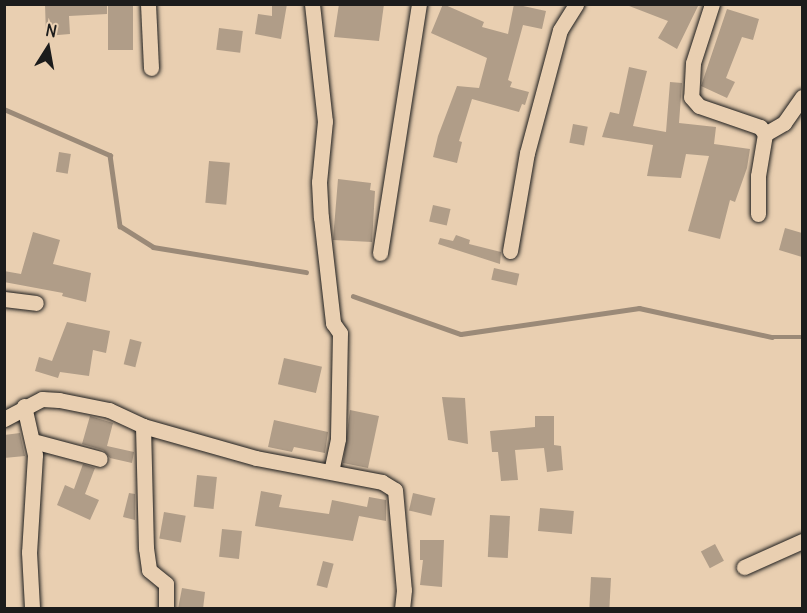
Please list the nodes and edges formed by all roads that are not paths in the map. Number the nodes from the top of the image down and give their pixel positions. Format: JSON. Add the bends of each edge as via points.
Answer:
{"nodes":[{"id":1,"x":148,"y":4,"type":"edge"},
{"id":2,"x":312,"y":4,"type":"edge"},
{"id":3,"x":419,"y":4,"type":"edge"},
{"id":4,"x":576,"y":4,"type":"edge"},
{"id":5,"x":712,"y":4,"type":"edge"},
{"id":6,"x":151,"y":68,"type":"dead end"},
{"id":7,"x":802,"y":97,"type":"edge"},
{"id":8,"x":765,"y":134,"type":"junction"},
{"id":9,"x":758,"y":214,"type":"dead end"},
{"id":10,"x":510,"y":251,"type":"dead end"},
{"id":11,"x":380,"y":253,"type":"dead end"},
{"id":12,"x":4,"y":299,"type":"edge"},
{"id":13,"x":36,"y":303,"type":"dead end"},
{"id":14,"x":24,"y":406,"type":"junction"},
{"id":15,"x":4,"y":419,"type":"edge"},
{"id":16,"x":143,"y":426,"type":"junction"},
{"id":17,"x":33,"y":441,"type":"junction"},
{"id":18,"x":100,"y":459,"type":"dead end"},
{"id":19,"x":331,"y":471,"type":"junction"},
{"id":20,"x":802,"y":541,"type":"edge"},
{"id":21,"x":744,"y":567,"type":"dead end"},
{"id":22,"x":32,"y":609,"type":"edge"},
{"id":23,"x":166,"y":609,"type":"edge"},
{"id":24,"x":402,"y":609,"type":"edge"}],
"edges":[{"from":1,"to":6,"type":"street"},
{"from":2,"to":19,"type":"street","via":[[325,121],[319,182],[321,217],[333,323],[340,333],[338,439]]},
{"from":3,"to":11,"type":"street"},
{"from":4,"to":10,"type":"street","via":[[560,30],[527,153]]},
{"from":5,"to":8,"type":"street","via":[[693,63],[692,97],[699,106],[760,127]]},
{"from":7,"to":8,"type":"street","via":[[784,123]]},
{"from":8,"to":9,"type":"street","via":[[758,176]]},
{"from":12,"to":13,"type":"street"},
{"from":14,"to":15,"type":"street"},
{"from":14,"to":16,"type":"street","via":[[42,399],[59,400],[109,410]]},
{"from":14,"to":17,"type":"street"},
{"from":16,"to":19,"type":"street","via":[[256,458]]},
{"from":16,"to":23,"type":"street","via":[[146,548],[149,570],[166,584]]},
{"from":17,"to":18,"type":"street"},
{"from":17,"to":22,"type":"street","via":[[35,498],[29,562]]},
{"from":19,"to":24,"type":"street","via":[[382,482],[395,490],[404,590]]},
{"from":20,"to":21,"type":"street"}]}
